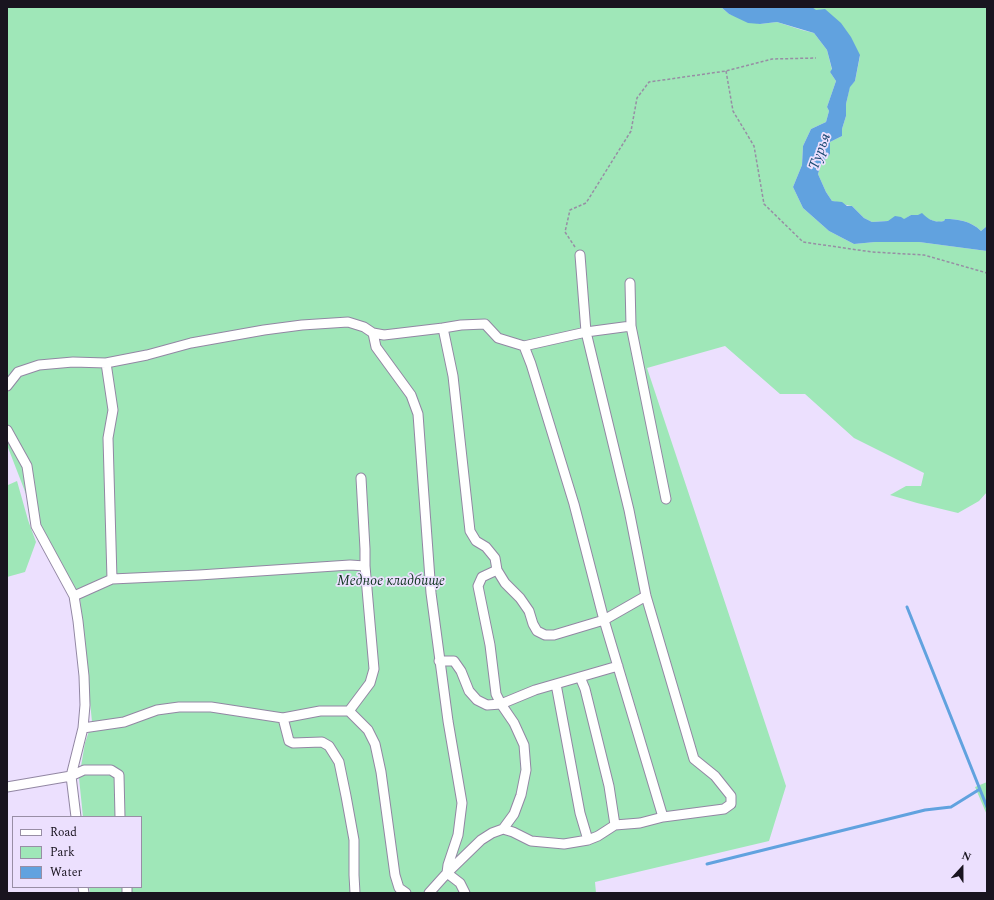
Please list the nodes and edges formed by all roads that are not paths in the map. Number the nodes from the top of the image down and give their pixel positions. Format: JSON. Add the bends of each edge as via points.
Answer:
{"nodes":[{"id":1,"x":580,"y":255,"type":"road end"},
{"id":2,"x":630,"y":283,"type":"dead end"},
{"id":3,"x":631,"y":326,"type":"junction"},
{"id":4,"x":443,"y":328,"type":"junction"},
{"id":5,"x":586,"y":332,"type":"junction"},
{"id":6,"x":373,"y":333,"type":"junction"},
{"id":7,"x":524,"y":346,"type":"junction"},
{"id":8,"x":106,"y":363,"type":"junction"},
{"id":9,"x":7,"y":386,"type":"edge"},
{"id":10,"x":7,"y":430,"type":"edge"},
{"id":11,"x":361,"y":478,"type":"dead end"},
{"id":12,"x":666,"y":500,"type":"dead end"},
{"id":13,"x":365,"y":566,"type":"junction"},
{"id":14,"x":497,"y":570,"type":"junction"},
{"id":15,"x":112,"y":579,"type":"junction"},
{"id":16,"x":74,"y":596,"type":"junction"},
{"id":17,"x":646,"y":596,"type":"junction"},
{"id":18,"x":604,"y":620,"type":"junction"},
{"id":19,"x":439,"y":661,"type":"junction"},
{"id":20,"x":618,"y":666,"type":"junction"},
{"id":21,"x":580,"y":677,"type":"junction"},
{"id":22,"x":556,"y":684,"type":"junction"},
{"id":23,"x":501,"y":704,"type":"junction"},
{"id":24,"x":349,"y":711,"type":"junction"},
{"id":25,"x":283,"y":718,"type":"junction"},
{"id":26,"x":83,"y":728,"type":"junction"},
{"id":27,"x":71,"y":776,"type":"junction"},
{"id":28,"x":7,"y":787,"type":"edge"},
{"id":29,"x":76,"y":816,"type":"edge"},
{"id":30,"x":120,"y":816,"type":"edge"},
{"id":31,"x":663,"y":817,"type":"junction"},
{"id":32,"x":615,"y":825,"type":"junction"},
{"id":33,"x":503,"y":829,"type":"junction"},
{"id":34,"x":588,"y":840,"type":"junction"},
{"id":35,"x":447,"y":873,"type":"junction"},
{"id":36,"x":355,"y":893,"type":"edge"},
{"id":37,"x":406,"y":893,"type":"edge"},
{"id":38,"x":428,"y":893,"type":"edge"},
{"id":39,"x":465,"y":893,"type":"edge"}],
"edges":[{"from":1,"to":5,"type":"street"},
{"from":2,"to":3,"type":"street"},
{"from":3,"to":5,"type":"street"},
{"from":3,"to":12,"type":"street"},
{"from":4,"to":6,"type":"street","via":[[384,335]]},
{"from":4,"to":7,"type":"street","via":[[485,324],[498,338]]},
{"from":4,"to":14,"type":"street","via":[[453,376],[470,531],[476,541],[486,547],[495,558]]},
{"from":5,"to":7,"type":"street"},
{"from":5,"to":17,"type":"street","via":[[629,510]]},
{"from":6,"to":8,"type":"street","via":[[348,322],[302,325],[191,343]]},
{"from":6,"to":19,"type":"street","via":[[376,347],[411,395],[418,414],[431,593]]},
{"from":7,"to":18,"type":"street","via":[[574,504]]},
{"from":8,"to":9,"type":"street","via":[[39,365],[18,372]]},
{"from":8,"to":15,"type":"street","via":[[113,410],[108,438]]},
{"from":10,"to":16,"type":"street","via":[[27,466],[36,526]]},
{"from":11,"to":13,"type":"street"},
{"from":13,"to":15,"type":"street"},
{"from":13,"to":24,"type":"street","via":[[374,669],[370,683]]},
{"from":14,"to":18,"type":"street","via":[[529,611],[537,631],[545,635],[554,635]]},
{"from":14,"to":23,"type":"street","via":[[482,577],[478,586],[490,645],[496,694]]},
{"from":15,"to":16,"type":"street"},
{"from":16,"to":26,"type":"street","via":[[84,676]]},
{"from":17,"to":18,"type":"street"},
{"from":17,"to":31,"type":"street","via":[[694,759],[716,776],[731,796],[731,804],[724,809]]},
{"from":18,"to":20,"type":"street"},
{"from":19,"to":23,"type":"street","via":[[454,661],[469,691],[477,700],[487,705]]},
{"from":19,"to":35,"type":"street","via":[[462,803],[458,835]]},
{"from":20,"to":21,"type":"street"},
{"from":20,"to":31,"type":"street"},
{"from":21,"to":22,"type":"street"},
{"from":21,"to":32,"type":"street","via":[[609,786]]},
{"from":22,"to":23,"type":"street"},
{"from":22,"to":34,"type":"street","via":[[580,813]]},
{"from":23,"to":33,"type":"street","via":[[514,723],[524,745],[526,770],[514,814]]},
{"from":24,"to":25,"type":"street","via":[[320,711]]},
{"from":24,"to":37,"type":"street","via":[[368,730],[375,744],[395,874],[399,888]]},
{"from":25,"to":26,"type":"street","via":[[211,707],[179,707],[157,710],[124,722]]},
{"from":25,"to":36,"type":"street","via":[[289,741],[322,742],[330,746],[339,762],[354,840]]},
{"from":26,"to":27,"type":"street"},
{"from":27,"to":28,"type":"street"},
{"from":27,"to":29,"type":"street"},
{"from":27,"to":30,"type":"street","via":[[84,770],[111,770],[119,775]]},
{"from":31,"to":32,"type":"street"},
{"from":32,"to":34,"type":"street"},
{"from":33,"to":34,"type":"street","via":[[531,841],[564,844]]},
{"from":33,"to":35,"type":"street","via":[[481,840]]},
{"from":35,"to":38,"type":"street"},
{"from":35,"to":39,"type":"street","via":[[460,883]]}]}
